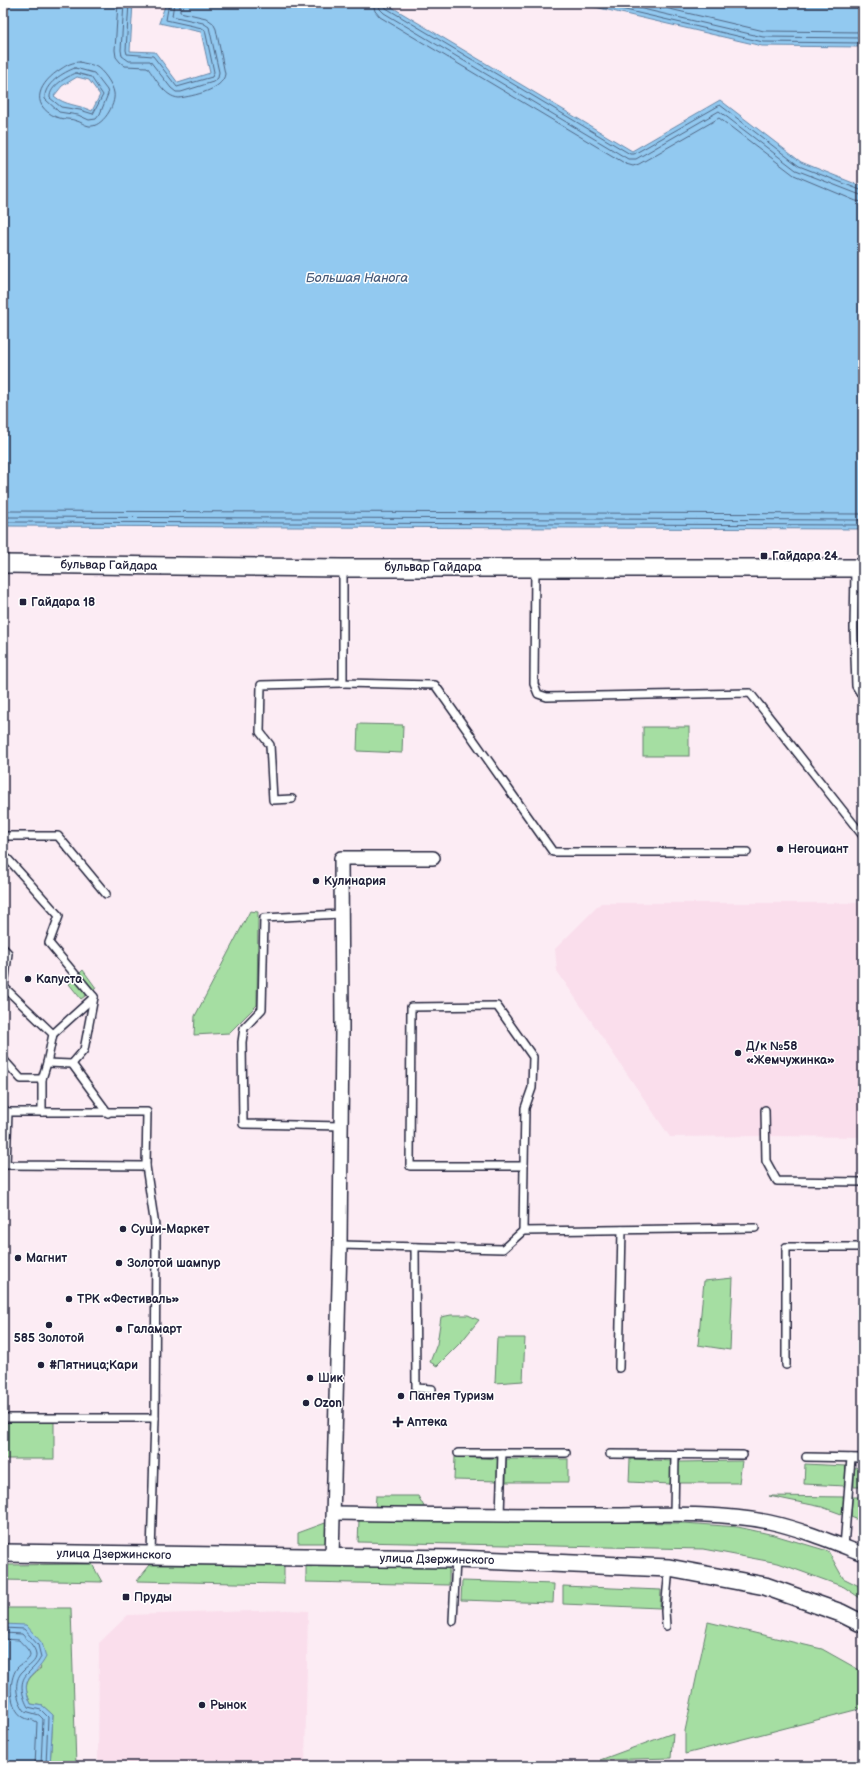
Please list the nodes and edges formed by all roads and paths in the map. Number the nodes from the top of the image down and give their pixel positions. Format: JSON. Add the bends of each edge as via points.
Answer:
{"nodes":[{"id":1,"x":3,"y":564,"type":"edge"},
{"id":2,"x":535,"y":567,"type":"junction"},
{"id":3,"x":343,"y":568,"type":"junction"},
{"id":4,"x":859,"y":568,"type":"edge"},
{"id":5,"x":343,"y":684,"type":"junction"},
{"id":6,"x":863,"y":695,"type":"edge"},
{"id":7,"x":292,"y":799,"type":"dead end"},
{"id":8,"x":3,"y":836,"type":"edge"},
{"id":9,"x":863,"y":836,"type":"edge"},
{"id":10,"x":747,"y":852,"type":"dead end"},
{"id":11,"x":433,"y":858,"type":"dead end"},
{"id":12,"x":3,"y":859,"type":"edge"},
{"id":13,"x":106,"y":894,"type":"dead end"},
{"id":14,"x":341,"y":914,"type":"junction"},
{"id":15,"x":3,"y":948,"type":"edge"},
{"id":16,"x":94,"y":997,"type":"junction"},
{"id":17,"x":53,"y":1034,"type":"junction"},
{"id":18,"x":3,"y":1059,"type":"edge"},
{"id":19,"x":48,"y":1063,"type":"junction"},
{"id":20,"x":72,"y":1064,"type":"junction"},
{"id":21,"x":42,"y":1079,"type":"junction"},
{"id":22,"x":764,"y":1110,"type":"dead end"},
{"id":23,"x":5,"y":1111,"type":"edge"},
{"id":24,"x":42,"y":1112,"type":"junction"},
{"id":25,"x":108,"y":1113,"type":"junction"},
{"id":26,"x":341,"y":1126,"type":"junction"},
{"id":27,"x":5,"y":1165,"type":"edge"},
{"id":28,"x":146,"y":1166,"type":"junction"},
{"id":29,"x":524,"y":1166,"type":"junction"},
{"id":30,"x":863,"y":1182,"type":"edge"},
{"id":31,"x":755,"y":1228,"type":"dead end"},
{"id":32,"x":622,"y":1230,"type":"junction"},
{"id":33,"x":523,"y":1231,"type":"junction"},
{"id":34,"x":340,"y":1245,"type":"junction"},
{"id":35,"x":415,"y":1246,"type":"junction"},
{"id":36,"x":863,"y":1247,"type":"edge"},
{"id":37,"x":786,"y":1365,"type":"dead end"},
{"id":38,"x":619,"y":1368,"type":"dead end"},
{"id":39,"x":432,"y":1389,"type":"dead end"},
{"id":40,"x":3,"y":1418,"type":"edge"},
{"id":41,"x":155,"y":1418,"type":"junction"},
{"id":42,"x":458,"y":1453,"type":"dead end"},
{"id":43,"x":502,"y":1453,"type":"junction"},
{"id":44,"x":566,"y":1453,"type":"dead end"},
{"id":45,"x":610,"y":1454,"type":"dead end"},
{"id":46,"x":675,"y":1455,"type":"junction"},
{"id":47,"x":743,"y":1455,"type":"dead end"},
{"id":48,"x":806,"y":1457,"type":"dead end"},
{"id":49,"x":851,"y":1458,"type":"junction"},
{"id":50,"x":863,"y":1458,"type":"edge"},
{"id":51,"x":334,"y":1513,"type":"junction"},
{"id":52,"x":500,"y":1515,"type":"junction"},
{"id":53,"x":674,"y":1515,"type":"junction"},
{"id":54,"x":844,"y":1547,"type":"junction"},
{"id":55,"x":3,"y":1552,"type":"edge"},
{"id":56,"x":151,"y":1554,"type":"junction"},
{"id":57,"x":863,"y":1554,"type":"edge"},
{"id":58,"x":332,"y":1557,"type":"junction"},
{"id":59,"x":456,"y":1559,"type":"junction"},
{"id":60,"x":669,"y":1568,"type":"junction"},
{"id":61,"x":453,"y":1621,"type":"dead end"},
{"id":62,"x":863,"y":1624,"type":"edge"},
{"id":63,"x":666,"y":1626,"type":"dead end"}],
"edges":[{"from":1,"to":3,"type":"street","name":"бульвар Гайдара"},
{"from":2,"to":3,"type":"street","name":"бульвар Гайдара"},
{"from":2,"to":4,"type":"street","name":"бульвар Гайдара"},
{"from":2,"to":9,"type":"lane","via":[[534,684],[538,694],[547,697],[750,693]]},
{"from":3,"to":5,"type":"lane"},
{"from":4,"to":6,"type":"lane","via":[[854,628],[856,686]]},
{"from":5,"to":7,"type":"lane","via":[[261,685],[260,732],[270,745],[273,800]]},
{"from":5,"to":10,"type":"lane","via":[[434,685],[553,852]]},
{"from":8,"to":13,"type":"lane","via":[[58,836]]},
{"from":11,"to":14,"type":"street","via":[[341,858]]},
{"from":12,"to":16,"type":"lane","via":[[8,859],[59,916],[49,944]]},
{"from":14,"to":26,"type":"street"},
{"from":14,"to":26,"type":"lane","via":[[264,918],[262,1009],[244,1028],[242,1042],[243,1124]]},
{"from":15,"to":17,"type":"lane","via":[[8,953],[4,987]]},
{"from":16,"to":17,"type":"lane"},
{"from":16,"to":20,"type":"lane","via":[[84,1050]]},
{"from":17,"to":19,"type":"lane"},
{"from":18,"to":21,"type":"lane","via":[[21,1079]]},
{"from":19,"to":20,"type":"lane"},
{"from":19,"to":21,"type":"lane"},
{"from":20,"to":25,"type":"lane"},
{"from":21,"to":24,"type":"lane"},
{"from":22,"to":30,"type":"lane","via":[[766,1161],[777,1181]]},
{"from":23,"to":24,"type":"lane"},
{"from":23,"to":27,"type":"lane"},
{"from":24,"to":25,"type":"lane"},
{"from":25,"to":28,"type":"lane","via":[[147,1112]]},
{"from":26,"to":34,"type":"street"},
{"from":27,"to":28,"type":"lane"},
{"from":28,"to":41,"type":"lane","via":[[156,1233]]},
{"from":29,"to":29,"type":"lane","via":[[525,1108],[532,1088],[533,1057],[497,1006],[411,1007],[410,1166]]},
{"from":29,"to":33,"type":"lane"},
{"from":31,"to":32,"type":"lane"},
{"from":32,"to":33,"type":"lane"},
{"from":32,"to":38,"type":"lane"},
{"from":33,"to":35,"type":"lane","via":[[503,1249]]},
{"from":34,"to":35,"type":"lane"},
{"from":34,"to":51,"type":"street"},
{"from":35,"to":39,"type":"lane","via":[[416,1388]]},
{"from":36,"to":37,"type":"lane","via":[[786,1247]]},
{"from":40,"to":41,"type":"lane"},
{"from":41,"to":56,"type":"lane"},
{"from":42,"to":43,"type":"lane"},
{"from":43,"to":44,"type":"lane"},
{"from":43,"to":52,"type":"lane"},
{"from":45,"to":46,"type":"lane"},
{"from":46,"to":47,"type":"lane"},
{"from":46,"to":53,"type":"lane"},
{"from":48,"to":49,"type":"lane"},
{"from":49,"to":50,"type":"lane"},
{"from":49,"to":54,"type":"lane"},
{"from":51,"to":52,"type":"street"},
{"from":51,"to":58,"type":"street"},
{"from":52,"to":53,"type":"street"},
{"from":53,"to":54,"type":"street","via":[[734,1517],[769,1522]]},
{"from":54,"to":57,"type":"street"},
{"from":55,"to":56,"type":"street","name":"улица Дзержинского"},
{"from":56,"to":58,"type":"street","name":"улица Дзержинского"},
{"from":58,"to":59,"type":"street","name":"улица Дзержинского"},
{"from":59,"to":60,"type":"street","name":"улица Дзержинского"},
{"from":59,"to":61,"type":"lane"},
{"from":60,"to":62,"type":"street","name":"улица Дзержинского","via":[[765,1586],[841,1613]]},
{"from":60,"to":63,"type":"lane"}]}
